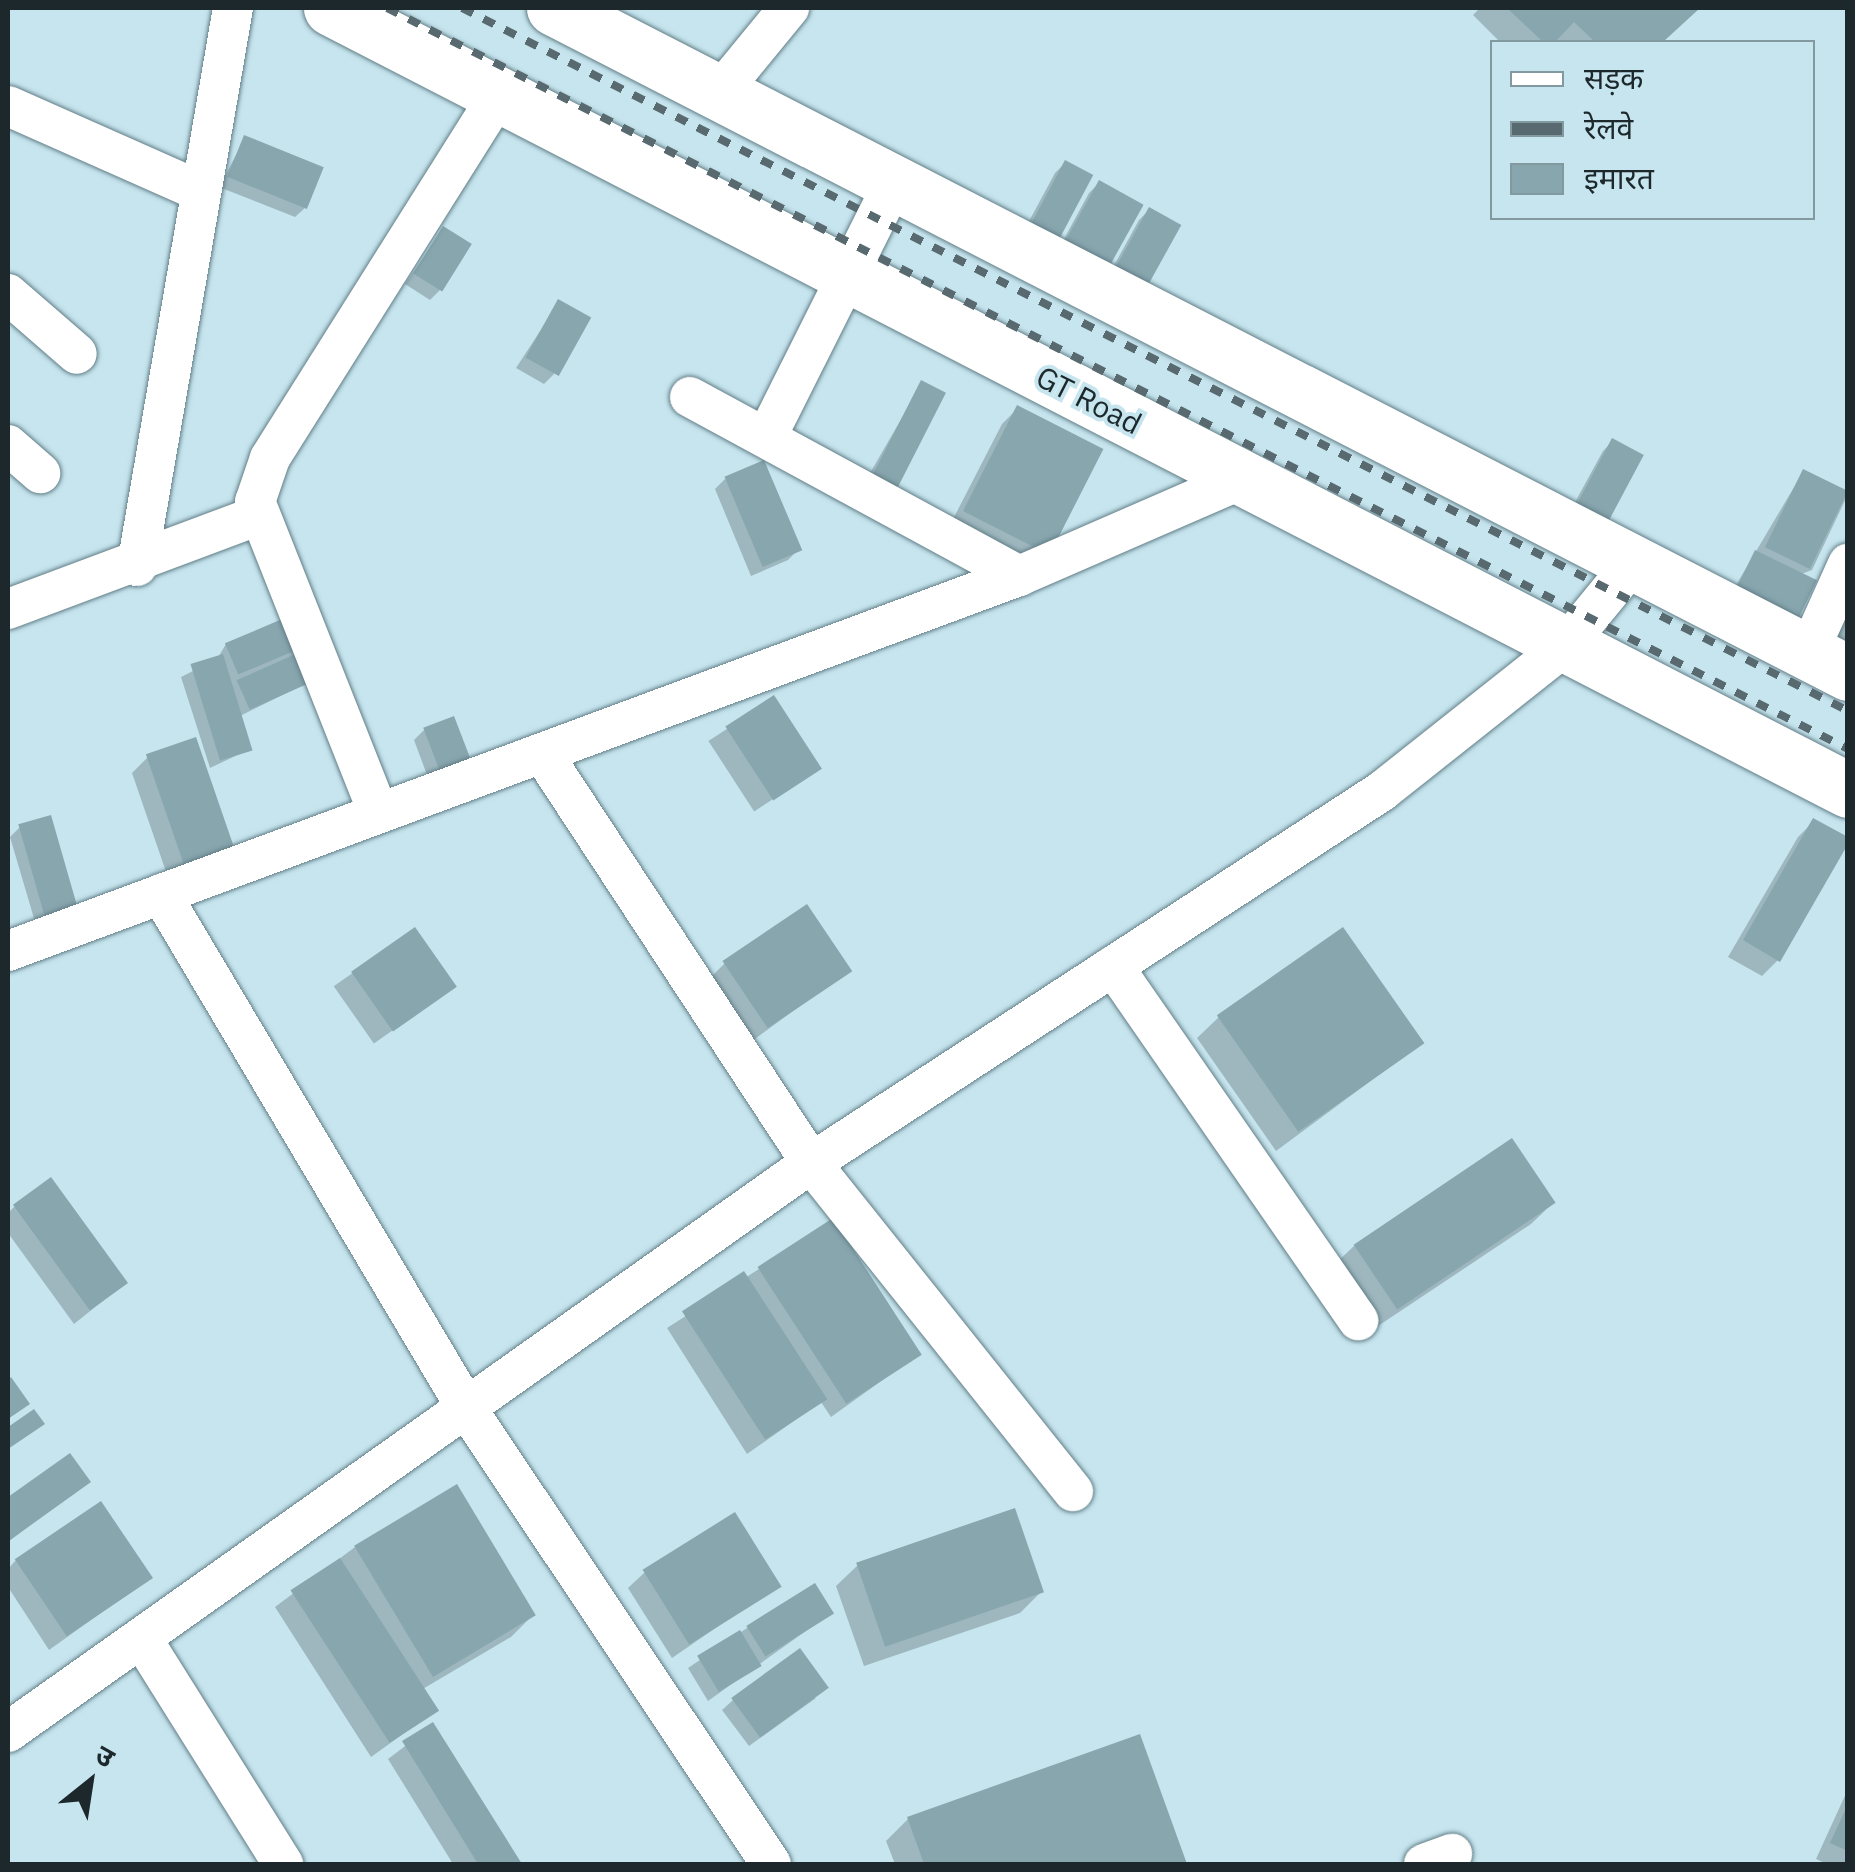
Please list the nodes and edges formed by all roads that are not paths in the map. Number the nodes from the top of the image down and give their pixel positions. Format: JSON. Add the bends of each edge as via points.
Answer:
{"nodes":[{"id":1,"x":233,"y":8,"type":"edge"},
{"id":2,"x":330,"y":8,"type":"edge"},
{"id":3,"x":554,"y":8,"type":"edge"},
{"id":4,"x":788,"y":8,"type":"edge"},
{"id":5,"x":720,"y":92,"type":"junction"},
{"id":6,"x":499,"y":94,"type":"junction"},
{"id":7,"x":8,"y":106,"type":"edge"},
{"id":8,"x":894,"y":182,"type":"junction"},
{"id":9,"x":198,"y":190,"type":"junction"},
{"id":10,"x":850,"y":276,"type":"junction"},
{"id":11,"x":8,"y":294,"type":"edge"},
{"id":12,"x":77,"y":354,"type":"dead end"},
{"id":13,"x":690,"y":398,"type":"dead end"},
{"id":14,"x":767,"y":436,"type":"junction"},
{"id":15,"x":8,"y":446,"type":"edge"},
{"id":16,"x":40,"y":473,"type":"dead end"},
{"id":17,"x":1242,"y":479,"type":"junction"},
{"id":18,"x":259,"y":515,"type":"junction"},
{"id":19,"x":1632,"y":564,"type":"junction"},
{"id":20,"x":1848,"y":564,"type":"edge"},
{"id":21,"x":137,"y":566,"type":"junction"},
{"id":22,"x":1019,"y":576,"type":"junction"},
{"id":23,"x":13,"y":599,"type":"edge"},
{"id":24,"x":1565,"y":646,"type":"junction"},
{"id":25,"x":1828,"y":663,"type":"edge"},
{"id":26,"x":544,"y":756,"type":"junction"},
{"id":27,"x":1848,"y":790,"type":"edge"},
{"id":28,"x":378,"y":812,"type":"junction"},
{"id":29,"x":161,"y":894,"type":"junction"},
{"id":30,"x":8,"y":951,"type":"edge"},
{"id":31,"x":1114,"y":966,"type":"junction"},
{"id":32,"x":812,"y":1164,"type":"junction"},
{"id":33,"x":1358,"y":1320,"type":"dead end"},
{"id":34,"x":467,"y":1409,"type":"junction"},
{"id":35,"x":1074,"y":1491,"type":"dead end"},
{"id":36,"x":142,"y":1639,"type":"junction"},
{"id":37,"x":8,"y":1732,"type":"edge"},
{"id":38,"x":284,"y":1864,"type":"edge"},
{"id":39,"x":771,"y":1864,"type":"edge"}],
"edges":[{"from":1,"to":9,"type":"street"},
{"from":2,"to":6,"type":"highway","name":"GT Road"},
{"from":3,"to":5,"type":"highway"},
{"from":4,"to":5,"type":"street"},
{"from":5,"to":8,"type":"highway"},
{"from":6,"to":10,"type":"highway","name":"GT Road"},
{"from":6,"to":18,"type":"street","via":[[270,458],[255,502]]},
{"from":7,"to":9,"type":"street"},
{"from":8,"to":10,"type":"street"},
{"from":8,"to":19,"type":"highway"},
{"from":9,"to":21,"type":"street","via":[[170,401]]},
{"from":10,"to":14,"type":"street"},
{"from":10,"to":17,"type":"highway","name":"GT Road"},
{"from":11,"to":12,"type":"street"},
{"from":13,"to":14,"type":"street"},
{"from":14,"to":22,"type":"street"},
{"from":15,"to":16,"type":"street"},
{"from":17,"to":22,"type":"street"},
{"from":17,"to":24,"type":"highway","name":"GT Road"},
{"from":18,"to":21,"type":"street"},
{"from":18,"to":28,"type":"street"},
{"from":19,"to":24,"type":"street"},
{"from":19,"to":25,"type":"highway"},
{"from":20,"to":25,"type":"street"},
{"from":21,"to":23,"type":"street"},
{"from":22,"to":26,"type":"street"},
{"from":24,"to":27,"type":"highway","name":"GT Road"},
{"from":24,"to":31,"type":"street","via":[[1382,791]]},
{"from":26,"to":28,"type":"street"},
{"from":26,"to":32,"type":"street"},
{"from":28,"to":29,"type":"street"},
{"from":29,"to":30,"type":"street"},
{"from":29,"to":34,"type":"street"},
{"from":31,"to":32,"type":"street"},
{"from":31,"to":33,"type":"street"},
{"from":32,"to":34,"type":"street"},
{"from":32,"to":35,"type":"street"},
{"from":34,"to":36,"type":"street"},
{"from":34,"to":39,"type":"street"},
{"from":36,"to":37,"type":"street"},
{"from":36,"to":38,"type":"street"}]}
